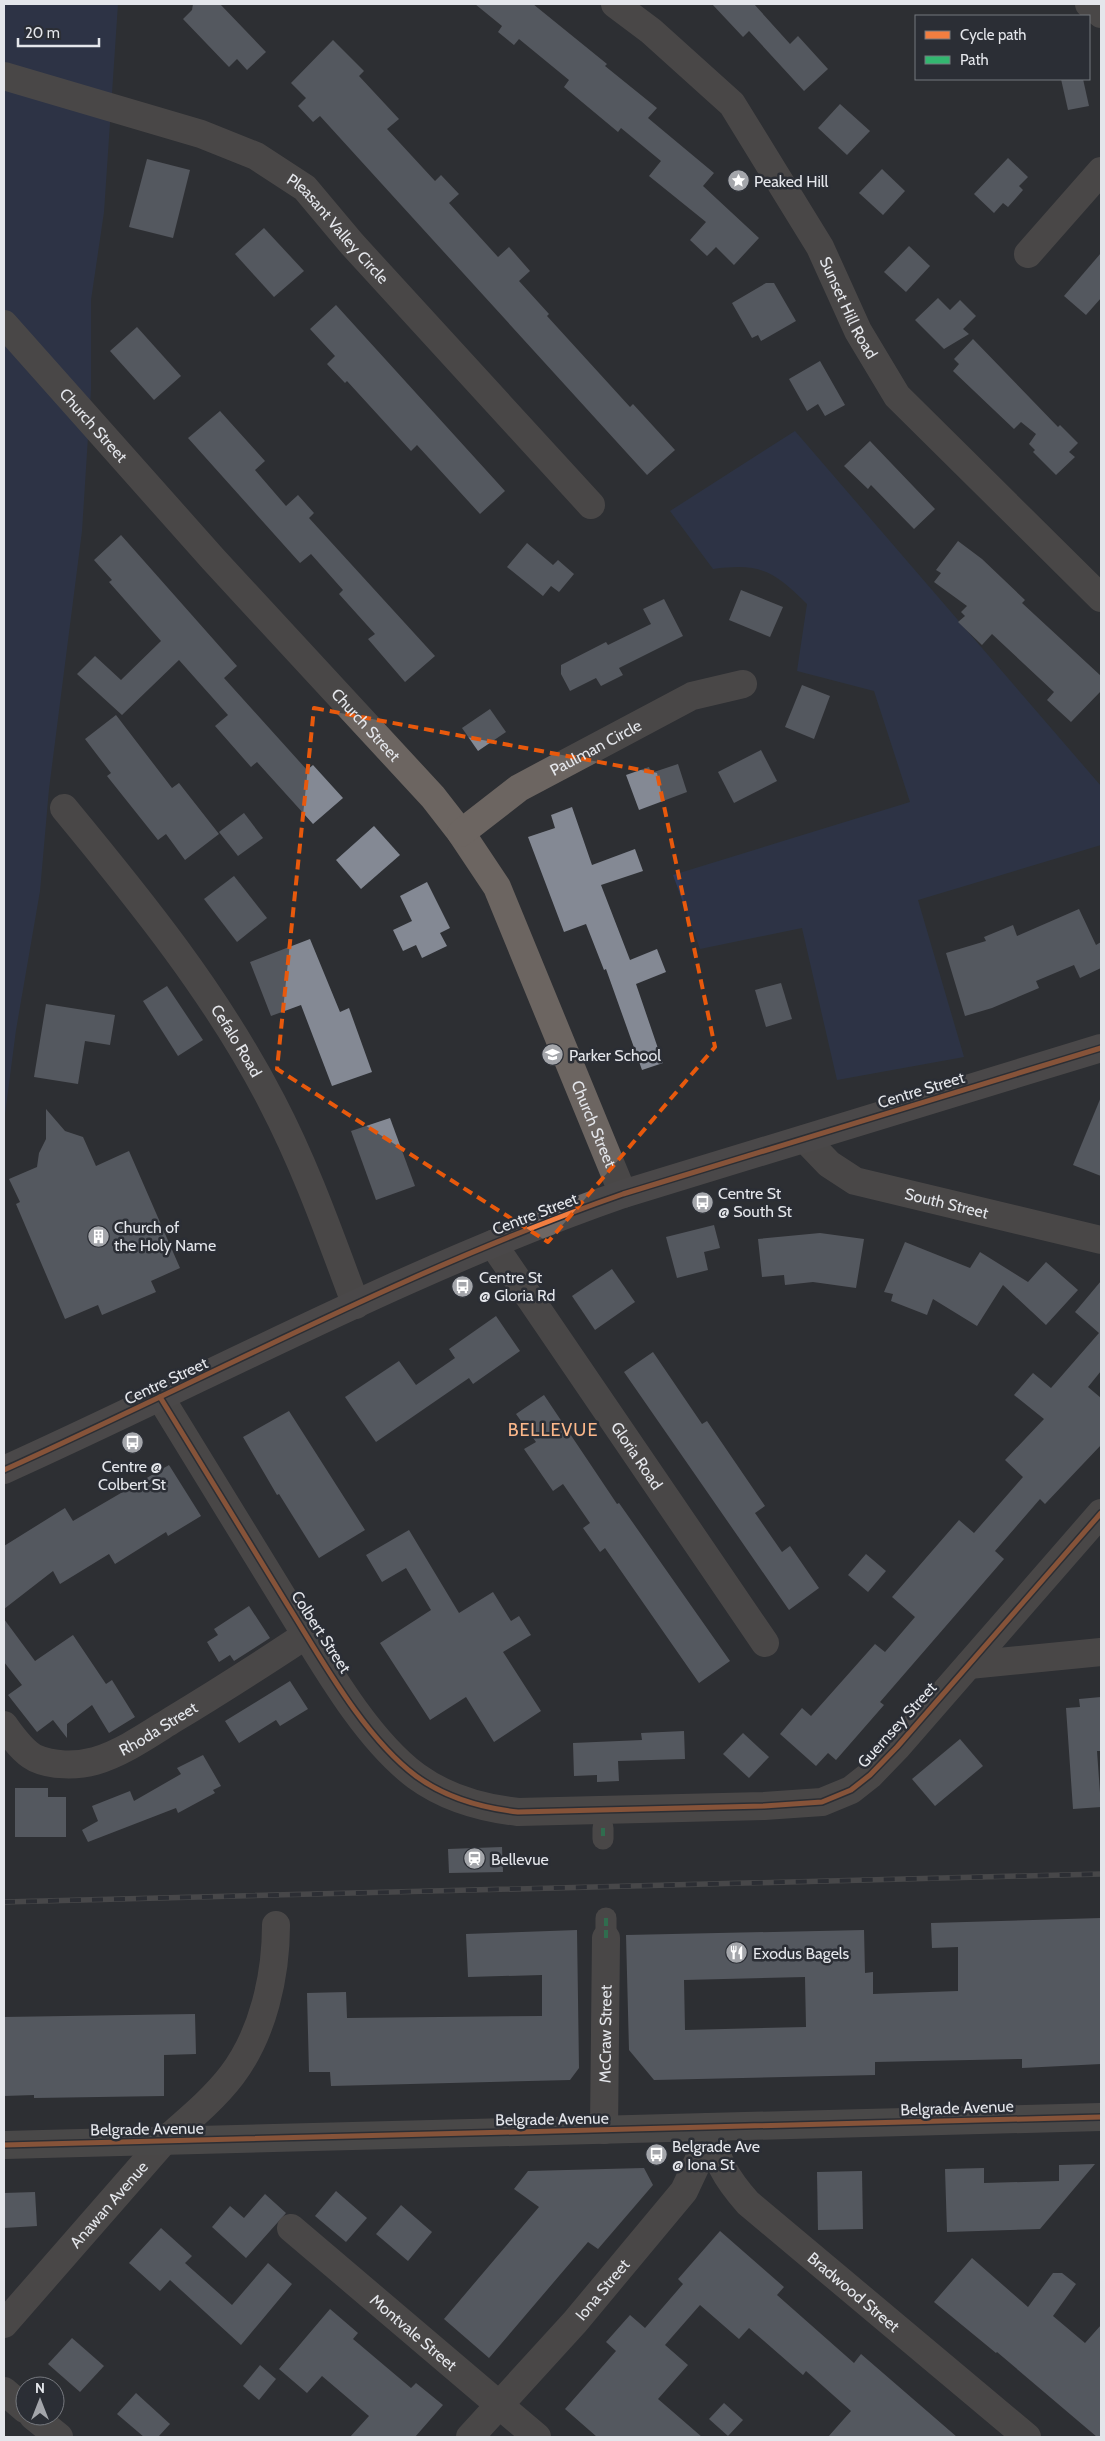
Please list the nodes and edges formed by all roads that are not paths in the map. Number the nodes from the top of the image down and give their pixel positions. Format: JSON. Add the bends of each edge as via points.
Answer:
{"nodes":[{"id":1,"x":615,"y":4,"type":"edge"},
{"id":2,"x":1088,"y":4,"type":"edge"},
{"id":3,"x":1101,"y":14,"type":"edge"},
{"id":4,"x":4,"y":76,"type":"edge"},
{"id":5,"x":1101,"y":171,"type":"edge"},
{"id":6,"x":1028,"y":254,"type":"dead end"},
{"id":7,"x":4,"y":324,"type":"edge"},
{"id":8,"x":591,"y":505,"type":"dead end"},
{"id":9,"x":1101,"y":598,"type":"edge"},
{"id":10,"x":743,"y":684,"type":"dead end"},
{"id":11,"x":64,"y":808,"type":"dead end"},
{"id":12,"x":461,"y":834,"type":"junction"},
{"id":13,"x":1101,"y":1048,"type":"edge"},
{"id":14,"x":806,"y":1139,"type":"junction"},
{"id":15,"x":623,"y":1194,"type":"junction"},
{"id":16,"x":1101,"y":1240,"type":"edge"},
{"id":17,"x":493,"y":1244,"type":"junction"},
{"id":18,"x":356,"y":1305,"type":"junction"},
{"id":19,"x":160,"y":1398,"type":"junction"},
{"id":20,"x":4,"y":1470,"type":"edge"},
{"id":21,"x":1101,"y":1513,"type":"edge"},
{"id":22,"x":306,"y":1635,"type":"junction"},
{"id":23,"x":765,"y":1643,"type":"dead end"},
{"id":24,"x":1101,"y":1652,"type":"edge"},
{"id":25,"x":969,"y":1665,"type":"junction"},
{"id":26,"x":4,"y":1725,"type":"edge"},
{"id":27,"x":518,"y":1812,"type":"joint"},
{"id":28,"x":276,"y":1926,"type":"dead end"},
{"id":29,"x":606,"y":1928,"type":"dead end"},
{"id":30,"x":1101,"y":2116,"type":"edge"},
{"id":31,"x":708,"y":2127,"type":"junction"},
{"id":32,"x":604,"y":2130,"type":"junction"},
{"id":33,"x":163,"y":2142,"type":"junction"},
{"id":34,"x":4,"y":2145,"type":"edge"},
{"id":35,"x":291,"y":2228,"type":"dead end"},
{"id":36,"x":4,"y":2324,"type":"edge"},
{"id":37,"x":4,"y":2391,"type":"edge"},
{"id":38,"x":15,"y":2400,"type":"edge"},
{"id":39,"x":500,"y":2404,"type":"junction"},
{"id":40,"x":46,"y":2426,"type":"edge"},
{"id":41,"x":59,"y":2437,"type":"edge"},
{"id":42,"x":470,"y":2437,"type":"edge"},
{"id":43,"x":537,"y":2437,"type":"edge"},
{"id":44,"x":1027,"y":2437,"type":"edge"}],
"edges":[{"from":1,"to":9,"type":"street","name":"Sunset Hill Road","via":[[651,31],[732,104],[820,247],[858,331],[896,396]]},
{"from":2,"to":3,"type":"street"},
{"from":4,"to":8,"type":"street","name":"Pleasant Valley Circle","via":[[201,134],[256,156],[305,188],[352,244]]},
{"from":5,"to":6,"type":"street"},
{"from":7,"to":12,"type":"street","name":"Church Street","via":[[213,559],[433,797]]},
{"from":10,"to":12,"type":"street","name":"Paulman Circle","via":[[692,696],[675,705],[519,788]]},
{"from":11,"to":18,"type":"street","name":"Cefalo Road","via":[[146,908],[232,1032],[306,1171]]},
{"from":12,"to":15,"type":"street","name":"Church Street","via":[[498,887]]},
{"from":13,"to":14,"type":"main road","name":"Centre Street"},
{"from":14,"to":15,"type":"main road","name":"Centre Street"},
{"from":14,"to":16,"type":"street","name":"South Street","via":[[830,1164],[855,1181]]},
{"from":15,"to":17,"type":"main road","name":"Centre Street"},
{"from":17,"to":18,"type":"main road","name":"Centre Street"},
{"from":17,"to":23,"type":"street","name":"Gloria Road"},
{"from":18,"to":19,"type":"main road","name":"Centre Street"},
{"from":19,"to":20,"type":"main road","name":"Centre Street"},
{"from":19,"to":22,"type":"street","name":"Colbert Street"},
{"from":21,"to":25,"type":"street","name":"Guernsey Street"},
{"from":22,"to":26,"type":"street","name":"Rhoda Street","via":[[162,1726],[94,1761],[67,1764],[35,1758]]},
{"from":22,"to":27,"type":"street","name":"Colbert Street","via":[[368,1729],[402,1765],[449,1795],[480,1806]]},
{"from":24,"to":25,"type":"street"},
{"from":25,"to":27,"type":"street","name":"Guernsey Street","via":[[870,1775],[851,1790],[822,1802]]},
{"from":28,"to":33,"type":"street","name":"Anawan Avenue","via":[[269,1989],[259,2024],[244,2054],[216,2094]]},
{"from":29,"to":32,"type":"street","name":"McCraw Street"},
{"from":30,"to":31,"type":"main road","name":"Belgrade Avenue"},
{"from":31,"to":32,"type":"main road","name":"Belgrade Avenue"},
{"from":31,"to":39,"type":"street","name":"Iona Street","via":[[699,2159],[684,2191]]},
{"from":31,"to":44,"type":"street","name":"Bradwood Street","via":[[717,2159],[729,2182],[748,2203]]},
{"from":32,"to":33,"type":"main road","name":"Belgrade Avenue"},
{"from":33,"to":34,"type":"main road","name":"Belgrade Avenue"},
{"from":33,"to":36,"type":"street","name":"Anawan Avenue"},
{"from":35,"to":39,"type":"street","name":"Montvale Street"},
{"from":37,"to":38,"type":"street"},
{"from":39,"to":42,"type":"street","name":"Iona Street"},
{"from":39,"to":43,"type":"street","name":"Montvale Street"},
{"from":40,"to":41,"type":"street"}]}
